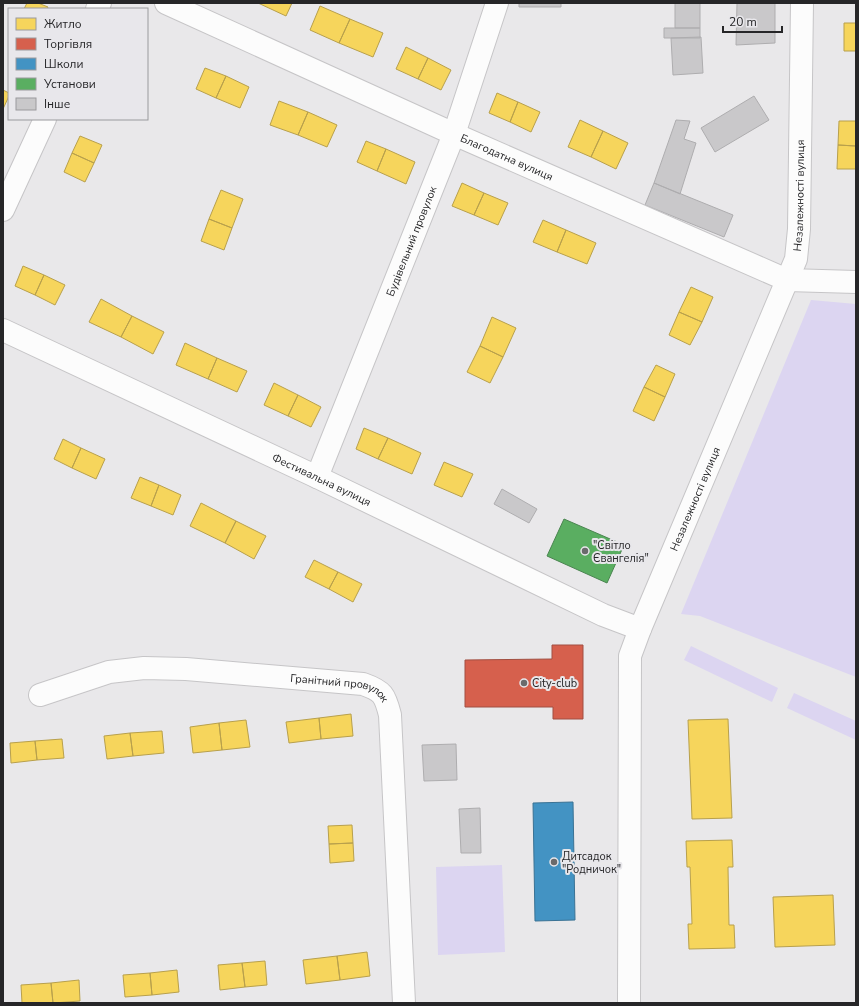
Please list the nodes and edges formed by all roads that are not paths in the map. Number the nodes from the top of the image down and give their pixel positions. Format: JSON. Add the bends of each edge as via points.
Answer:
{"nodes":[{"id":1,"x":166,"y":3,"type":"edge"},
{"id":2,"x":497,"y":3,"type":"edge"},
{"id":3,"x":802,"y":3,"type":"edge"},
{"id":4,"x":45,"y":120,"type":"edge"},
{"id":5,"x":454,"y":134,"type":"junction"},
{"id":6,"x":3,"y":210,"type":"edge"},
{"id":7,"x":787,"y":280,"type":"junction"},
{"id":8,"x":856,"y":282,"type":"edge"},
{"id":9,"x":3,"y":330,"type":"edge"},
{"id":10,"x":317,"y":477,"type":"junction"},
{"id":11,"x":640,"y":629,"type":"junction"},
{"id":12,"x":40,"y":695,"type":"dead end"},
{"id":13,"x":404,"y":1003,"type":"edge"},
{"id":14,"x":629,"y":1003,"type":"edge"}],
"edges":[{"from":1,"to":5,"type":"street","name":"Благодатна вулиця"},
{"from":2,"to":5,"type":"street","name":"Будівельний провулок"},
{"from":3,"to":7,"type":"street","name":"Незалежності вулиця","via":[[799,230],[796,260]]},
{"from":4,"to":6,"type":"street"},
{"from":5,"to":7,"type":"street","name":"Благодатна вулиця"},
{"from":5,"to":10,"type":"street","name":"Будівельний провулок"},
{"from":7,"to":8,"type":"street","name":"Благодатна вулиця"},
{"from":7,"to":11,"type":"street","name":"Незалежності вулиця"},
{"from":9,"to":10,"type":"street","name":"Фестивальна вулиця"},
{"from":10,"to":11,"type":"street","name":"Фестивальна вулиця","via":[[603,615]]},
{"from":11,"to":14,"type":"street","name":"Незалежності вулиця","via":[[630,656]]},
{"from":12,"to":13,"type":"street","name":"Гранітний провулок","via":[[109,672],[144,668],[194,669],[363,684],[377,689],[387,700],[390,715]]}]}
